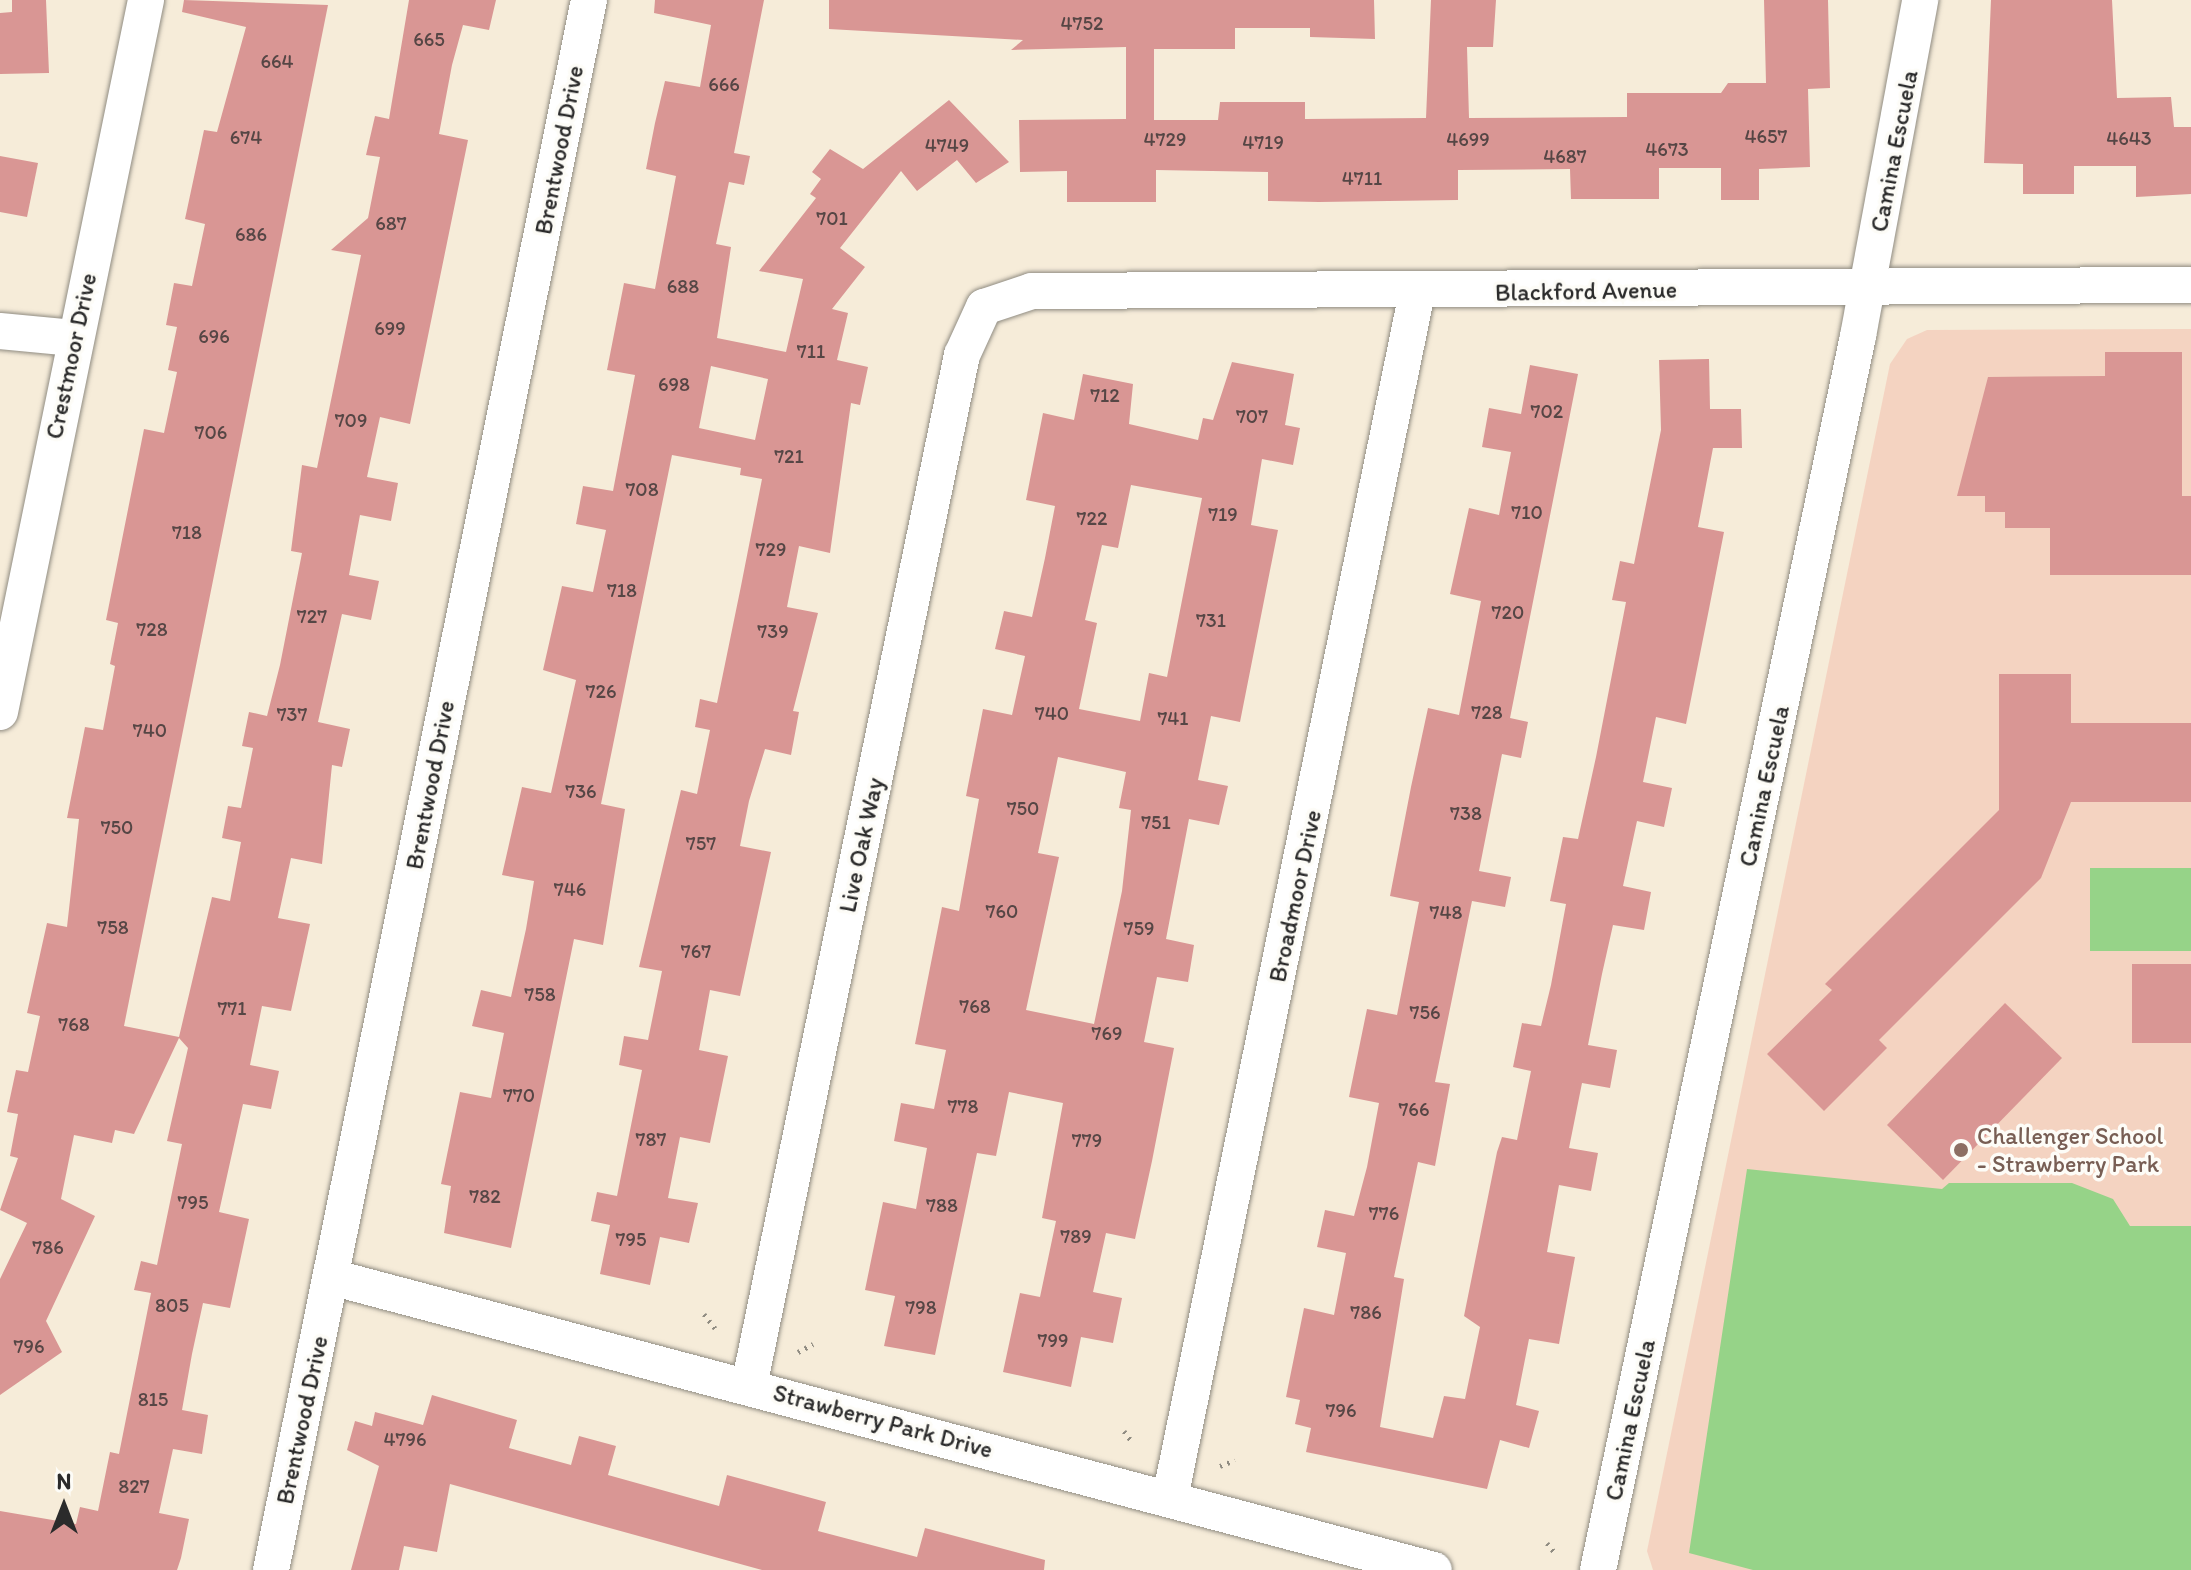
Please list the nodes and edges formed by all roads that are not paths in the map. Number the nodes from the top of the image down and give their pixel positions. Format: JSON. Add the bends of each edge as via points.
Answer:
{"nodes":[{"id":1,"x":146,"y":0,"type":"edge"},
{"id":2,"x":589,"y":0,"type":"edge"},
{"id":3,"x":1920,"y":0,"type":"edge"},
{"id":4,"x":2191,"y":285,"type":"edge"},
{"id":5,"x":1867,"y":288,"type":"junction"},
{"id":6,"x":1417,"y":293,"type":"junction"},
{"id":7,"x":984,"y":307,"type":"joint"},
{"id":8,"x":0,"y":331,"type":"edge"},
{"id":9,"x":74,"y":338,"type":"junction"},
{"id":10,"x":0,"y":712,"type":"edge"},
{"id":11,"x":331,"y":1277,"type":"junction"},
{"id":12,"x":749,"y":1386,"type":"junction"},
{"id":13,"x":1170,"y":1498,"type":"junction"},
{"id":14,"x":271,"y":1570,"type":"edge"},
{"id":15,"x":1434,"y":1570,"type":"edge"},
{"id":16,"x":1598,"y":1570,"type":"edge"}],
"edges":[{"from":1,"to":9,"type":"street","name":"Crestmoor Drive"},
{"from":2,"to":11,"type":"street","name":"Brentwood Drive"},
{"from":3,"to":5,"type":"street","name":"Camina Escuela"},
{"from":4,"to":5,"type":"street","name":"Blackford Avenue"},
{"from":5,"to":6,"type":"street","name":"Blackford Avenue"},
{"from":5,"to":16,"type":"street","name":"Camina Escuela"},
{"from":6,"to":7,"type":"street","name":"Blackford Avenue","via":[[1032,291]]},
{"from":6,"to":13,"type":"street","name":"Broadmoor Drive"},
{"from":7,"to":12,"type":"street","name":"Live Oak Way","via":[[962,355]]},
{"from":8,"to":9,"type":"street"},
{"from":9,"to":10,"type":"street","name":"Crestmoor Drive"},
{"from":11,"to":12,"type":"street","name":"Strawberry Park Drive"},
{"from":11,"to":14,"type":"street","name":"Brentwood Drive"},
{"from":12,"to":13,"type":"street","name":"Strawberry Park Drive"},
{"from":13,"to":15,"type":"street","name":"Strawberry Park Drive"}]}
